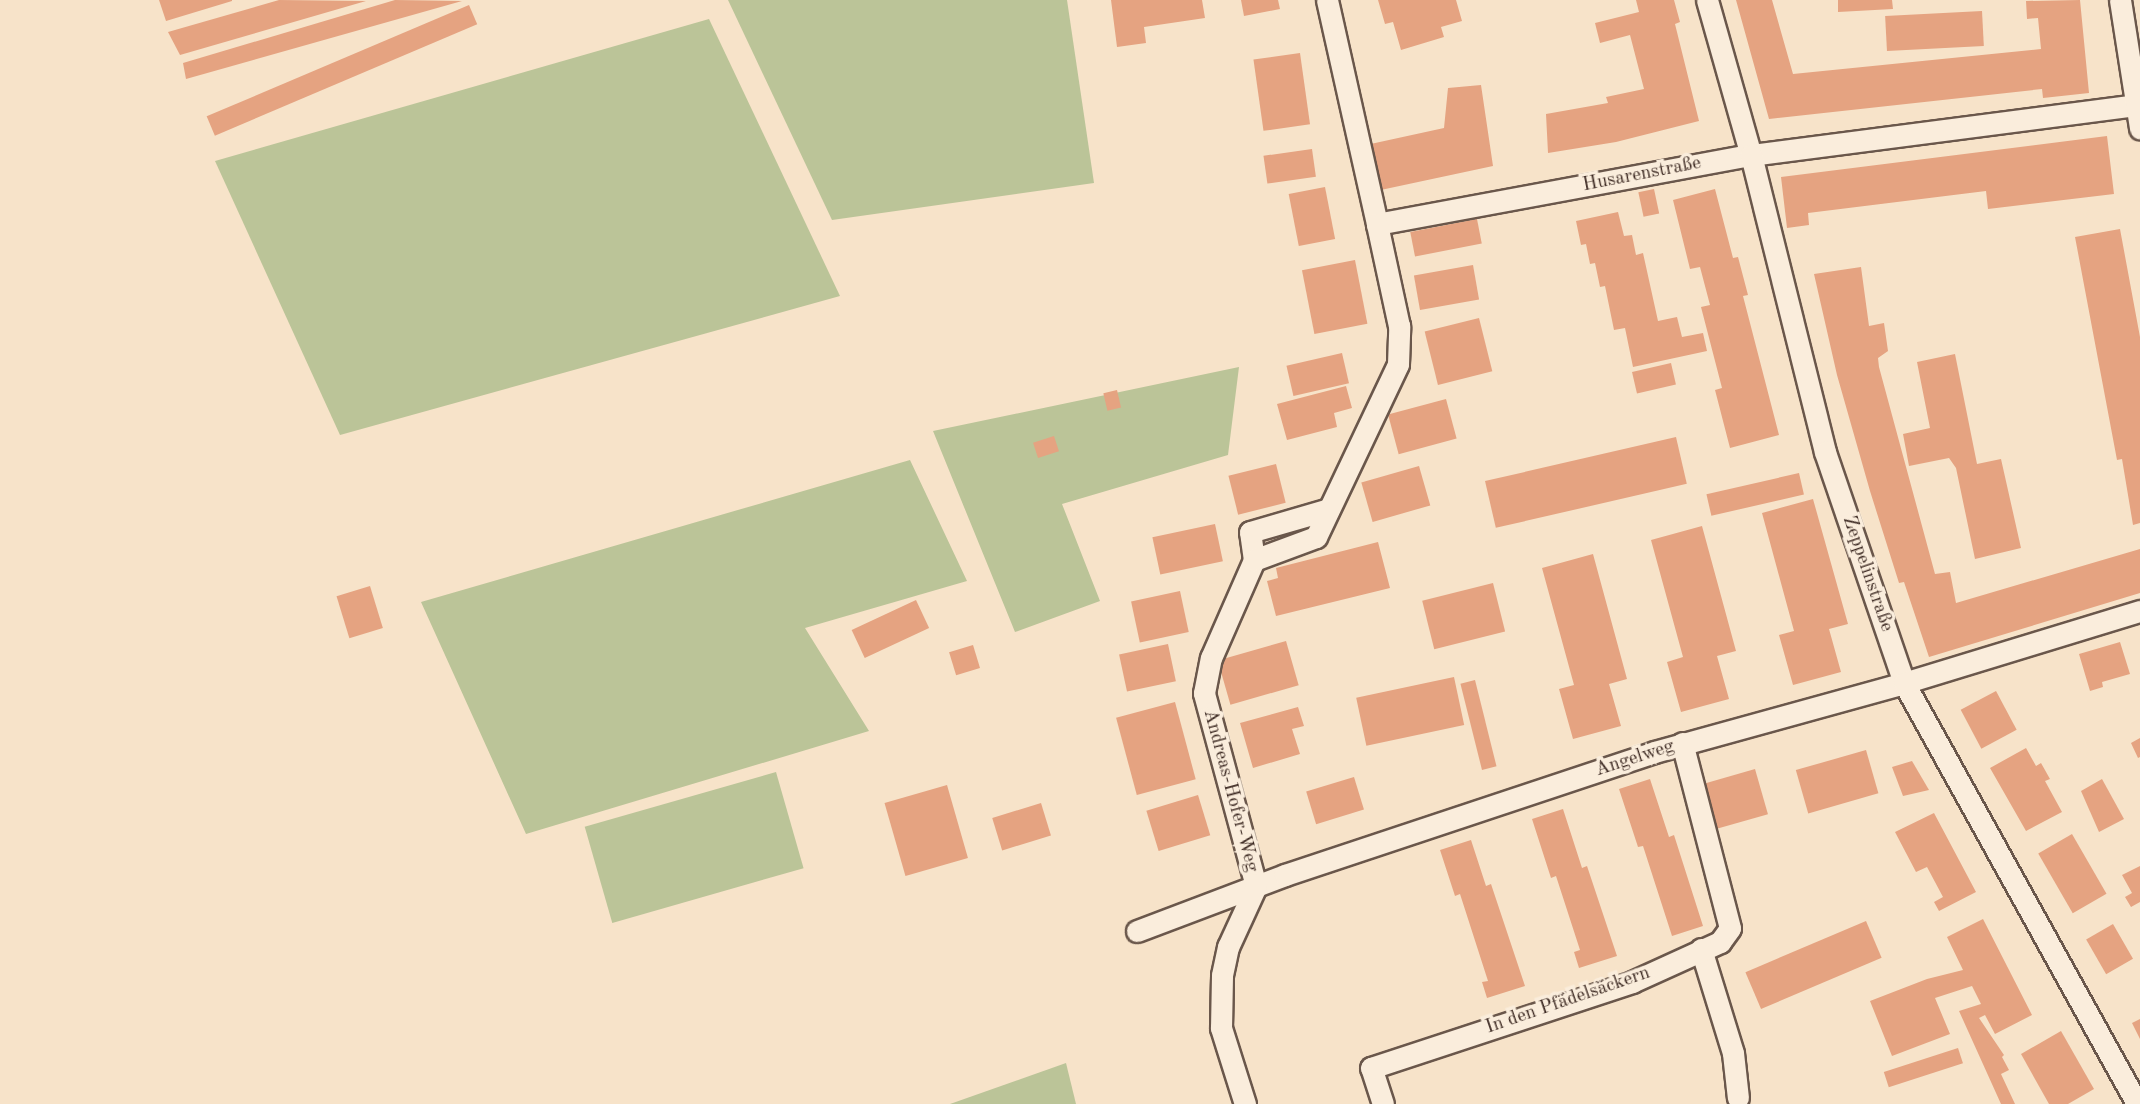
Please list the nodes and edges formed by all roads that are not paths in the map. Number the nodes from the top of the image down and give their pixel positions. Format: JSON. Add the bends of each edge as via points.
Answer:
{"nodes":[{"id":1,"x":1327,"y":0,"type":"edge"},
{"id":2,"x":1707,"y":0,"type":"edge"},
{"id":3,"x":2120,"y":0,"type":"edge"},
{"id":4,"x":2135,"y":105,"type":"junction"},
{"id":5,"x":2140,"y":128,"type":"edge"},
{"id":6,"x":1751,"y":155,"type":"junction"},
{"id":7,"x":1377,"y":224,"type":"junction"},
{"id":8,"x":2140,"y":611,"type":"edge"},
{"id":9,"x":1904,"y":683,"type":"junction"},
{"id":10,"x":1682,"y":743,"type":"junction"},
{"id":11,"x":1256,"y":886,"type":"junction"},
{"id":12,"x":1137,"y":931,"type":"dead end"},
{"id":13,"x":1701,"y":949,"type":"junction"},
{"id":14,"x":1738,"y":1098,"type":"dead end"},
{"id":15,"x":2132,"y":1100,"type":"edge"},
{"id":16,"x":1245,"y":1104,"type":"edge"},
{"id":17,"x":1384,"y":1104,"type":"edge"}],
"edges":[{"from":1,"to":7,"type":"street"},
{"from":2,"to":6,"type":"street","name":"Zeppelinstraße"},
{"from":3,"to":4,"type":"street"},
{"from":4,"to":5,"type":"street"},
{"from":4,"to":6,"type":"street","name":"Husarenstraße"},
{"from":6,"to":7,"type":"street","name":"Husarenstraße"},
{"from":6,"to":9,"type":"street","name":"Zeppelinstraße","via":[[1825,452]]},
{"from":7,"to":11,"type":"street","name":"Andreas-Hofer-Weg","via":[[1399,326],[1398,364],[1316,537],[1254,561],[1211,658],[1204,693]]},
{"from":8,"to":9,"type":"street","name":"Angelweg"},
{"from":9,"to":10,"type":"street","name":"Angelweg"},
{"from":9,"to":15,"type":"street","name":"Zeppelinstraße"},
{"from":10,"to":11,"type":"street","name":"Angelweg"},
{"from":10,"to":13,"type":"street","name":"In den Pfädelsäckern","via":[[1730,928],[1720,942]]},
{"from":11,"to":12,"type":"street","name":"Angelweg"},
{"from":11,"to":16,"type":"street","name":"Andreas-Hofer-Weg","via":[[1228,947],[1222,975],[1221,1028]]},
{"from":13,"to":14,"type":"street","via":[[1733,1053]]},
{"from":13,"to":17,"type":"street","name":"In den Pfädelsäckern","via":[[1620,986],[1371,1068]]}]}
